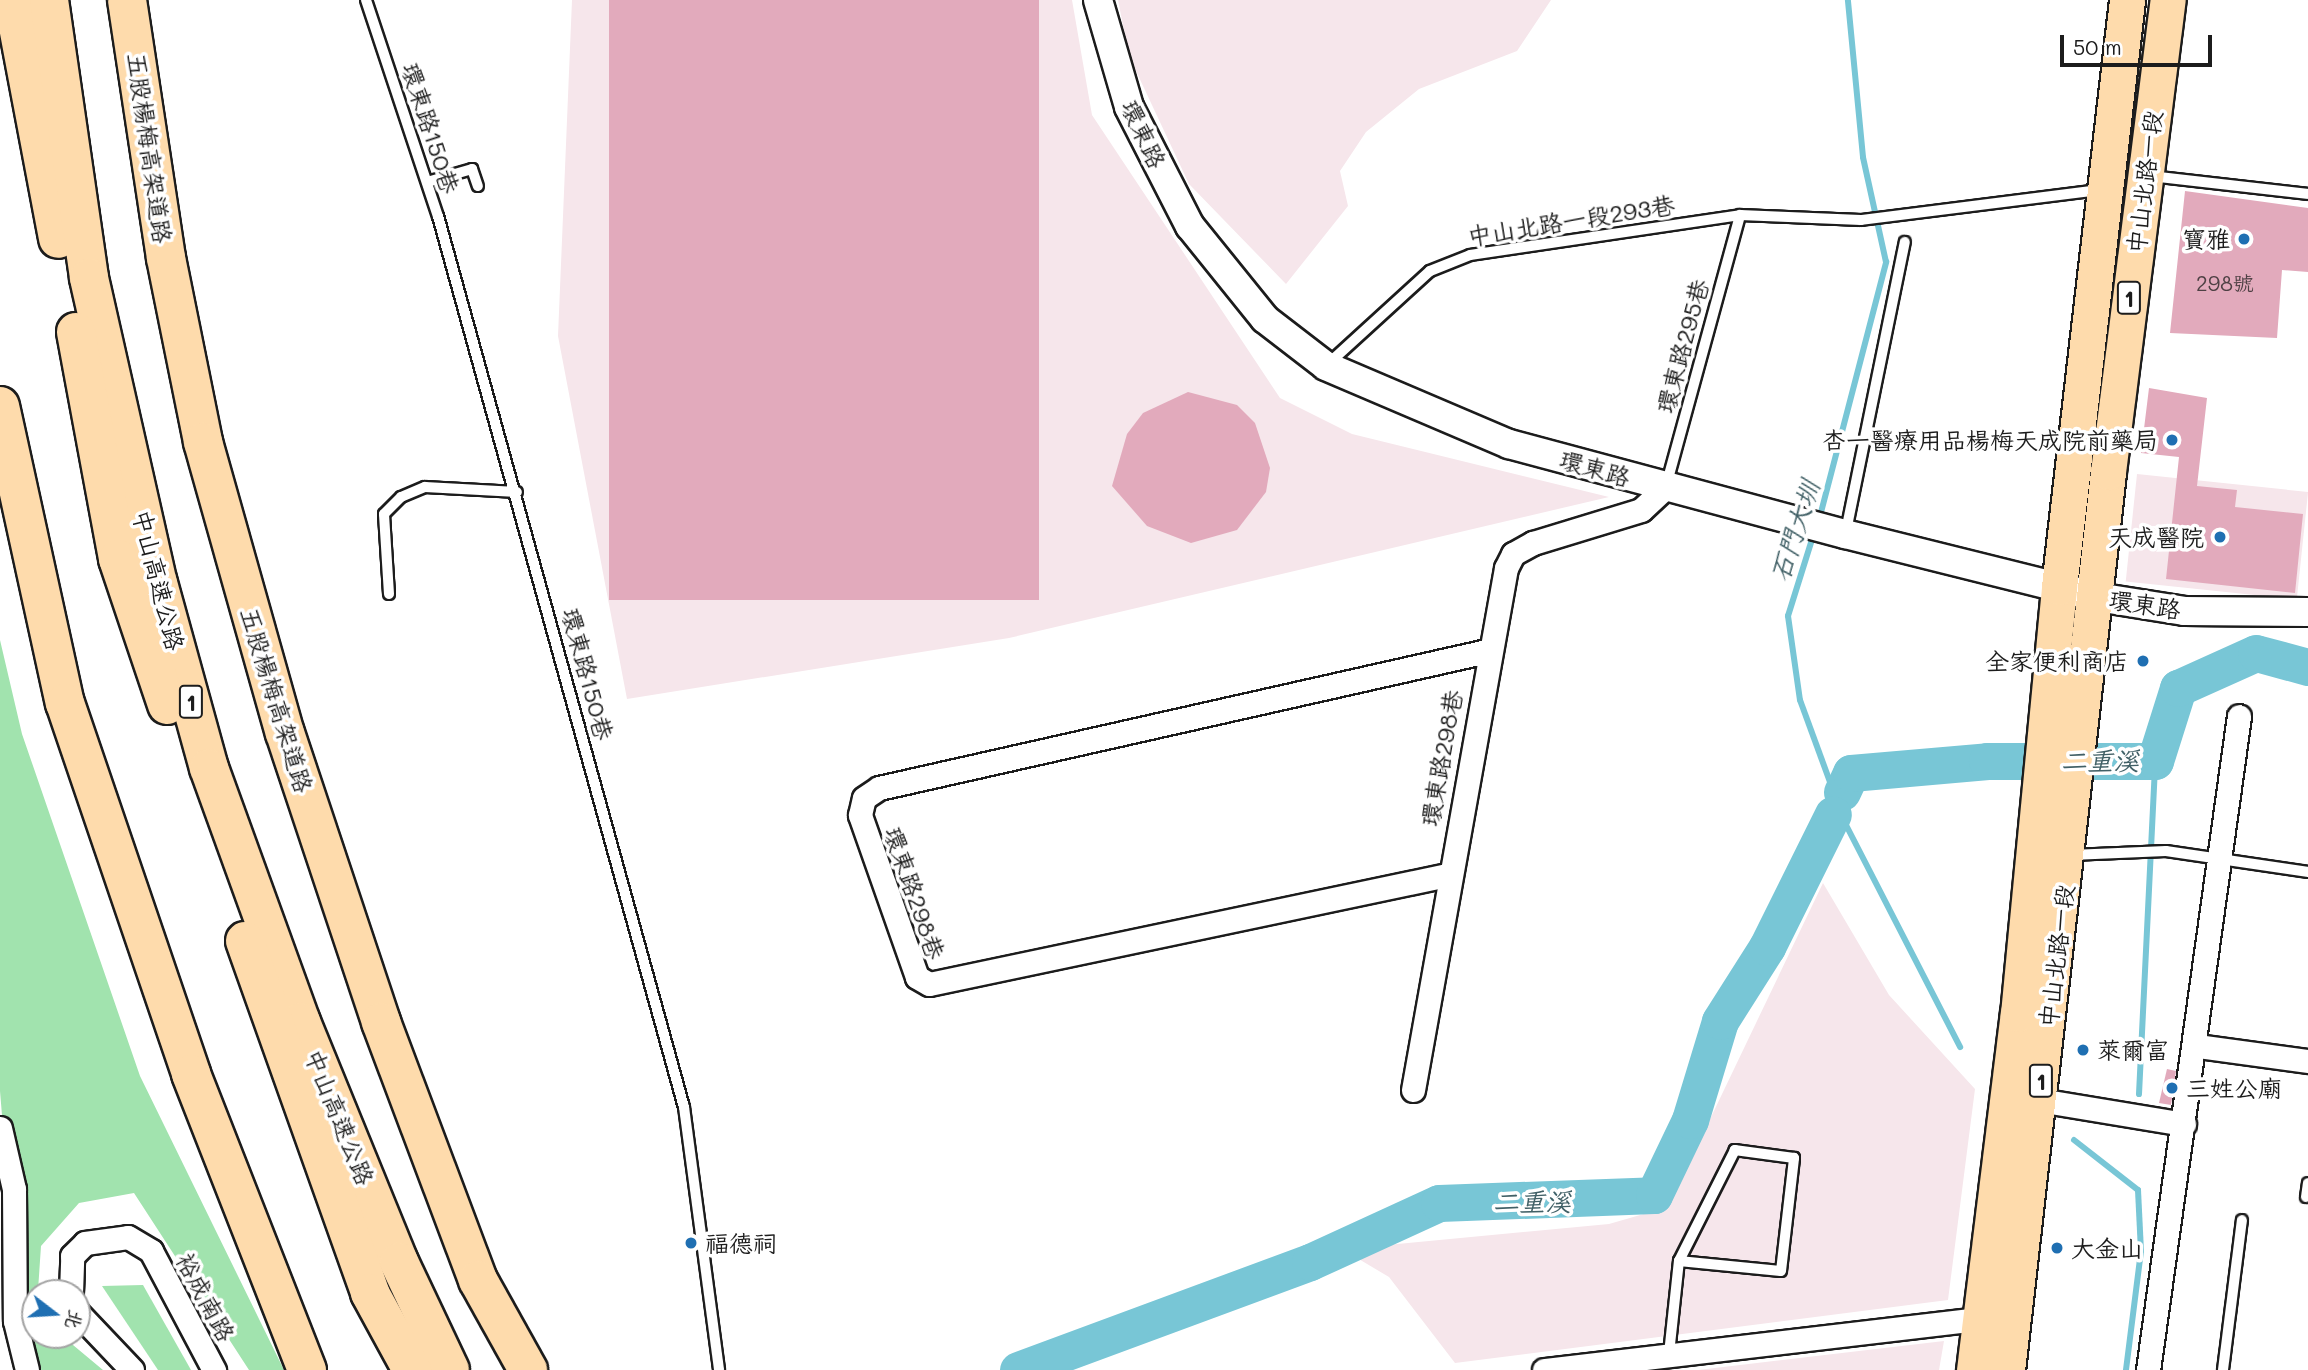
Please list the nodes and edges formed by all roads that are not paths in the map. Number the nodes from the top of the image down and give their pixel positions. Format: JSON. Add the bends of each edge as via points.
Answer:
{"nodes":[{"id":1,"x":13,"y":0,"type":"edge"},
{"id":2,"x":49,"y":0,"type":"edge"},
{"id":3,"x":127,"y":0,"type":"edge"},
{"id":4,"x":366,"y":0,"type":"edge"},
{"id":5,"x":1098,"y":0,"type":"edge"},
{"id":6,"x":2127,"y":0,"type":"edge"},
{"id":7,"x":2168,"y":0,"type":"edge"},
{"id":8,"x":2144,"y":176,"type":"junction"},
{"id":9,"x":427,"y":182,"type":"junction"},
{"id":10,"x":478,"y":186,"type":"dead end"},
{"id":11,"x":2102,"y":190,"type":"junction"},
{"id":12,"x":2308,"y":194,"type":"edge"},
{"id":13,"x":1740,"y":215,"type":"junction"},
{"id":14,"x":1905,"y":242,"type":"dead end"},
{"id":15,"x":1326,"y":366,"type":"junction"},
{"id":16,"x":0,"y":406,"type":"edge"},
{"id":17,"x":1665,"y":488,"type":"junction"},
{"id":18,"x":517,"y":492,"type":"junction"},
{"id":19,"x":1838,"y":532,"type":"junction"},
{"id":20,"x":2059,"y":587,"type":"junction"},
{"id":21,"x":389,"y":594,"type":"dead end"},
{"id":22,"x":2097,"y":597,"type":"junction"},
{"id":23,"x":2308,"y":612,"type":"edge"},
{"id":24,"x":1487,"y":651,"type":"junction"},
{"id":25,"x":2239,"y":716,"type":"dead end"},
{"id":26,"x":2069,"y":855,"type":"junction"},
{"id":27,"x":2220,"y":861,"type":"junction"},
{"id":28,"x":2308,"y":872,"type":"edge"},
{"id":29,"x":1447,"y":875,"type":"junction"},
{"id":30,"x":2197,"y":1046,"type":"junction"},
{"id":31,"x":2308,"y":1060,"type":"edge"},
{"id":32,"x":1413,"y":1090,"type":"dead end"},
{"id":33,"x":2039,"y":1100,"type":"junction"},
{"id":34,"x":2184,"y":1124,"type":"junction"},
{"id":35,"x":0,"y":1128,"type":"edge"},
{"id":36,"x":2308,"y":1183,"type":"edge"},
{"id":37,"x":2306,"y":1197,"type":"dead end"},
{"id":38,"x":2242,"y":1220,"type":"dead end"},
{"id":39,"x":1679,"y":1261,"type":"junction"},
{"id":40,"x":71,"y":1279,"type":"edge"},
{"id":41,"x":1997,"y":1318,"type":"junction"},
{"id":42,"x":91,"y":1327,"type":"edge"},
{"id":43,"x":1669,"y":1354,"type":"junction"},
{"id":44,"x":27,"y":1370,"type":"edge"},
{"id":45,"x":132,"y":1370,"type":"edge"},
{"id":46,"x":214,"y":1370,"type":"edge"},
{"id":47,"x":307,"y":1370,"type":"edge"},
{"id":48,"x":412,"y":1370,"type":"edge"},
{"id":49,"x":450,"y":1370,"type":"edge"},
{"id":50,"x":528,"y":1370,"type":"edge"},
{"id":51,"x":719,"y":1370,"type":"edge"},
{"id":52,"x":1544,"y":1370,"type":"edge"},
{"id":53,"x":1974,"y":1370,"type":"edge"},
{"id":54,"x":2007,"y":1370,"type":"edge"},
{"id":55,"x":2148,"y":1370,"type":"edge"},
{"id":56,"x":2223,"y":1370,"type":"edge"}],
"edges":[{"from":1,"to":48,"type":"highway","name":"中山高速公路","number":"1","via":[[118,559],[365,1280]]},
{"from":2,"to":49,"type":"highway","name":"中山高速公路","number":"1","via":[[89,278],[158,583],[209,768],[312,1047],[399,1262]]},
{"from":3,"to":50,"type":"highway","name":"五股楊梅高架道路","via":[[166,258],[203,442],[285,733],[381,1022],[478,1280]]},
{"from":4,"to":9,"type":"lane","name":"環東路150巷"},
{"from":5,"to":15,"type":"street","name":"環東路","via":[[1129,107],[1190,226],[1265,319]]},
{"from":6,"to":11,"type":"main road","name":"中山北路一段","number":"1"},
{"from":7,"to":8,"type":"main road","name":"中山北路一段","number":"1"},
{"from":8,"to":12,"type":"lane"},
{"from":8,"to":22,"type":"main road","name":"中山北路一段","number":"1"},
{"from":9,"to":10,"type":"lane","via":[[472,169]]},
{"from":9,"to":18,"type":"lane","name":"環東路150巷"},
{"from":11,"to":13,"type":"lane","name":"中山北路一段293巷","via":[[1861,220]]},
{"from":11,"to":20,"type":"main road","name":"中山北路一段","number":"1"},
{"from":13,"to":15,"type":"lane","name":"中山北路一段293巷","via":[[1470,255],[1430,271]]},
{"from":13,"to":17,"type":"lane","name":"環東路295巷"},
{"from":14,"to":19,"type":"lane"},
{"from":15,"to":17,"type":"street","name":"環東路","via":[[1508,444]]},
{"from":16,"to":47,"type":"highway","via":[[65,704],[191,1074]]},
{"from":17,"to":19,"type":"street","name":"環東路"},
{"from":17,"to":24,"type":"street","name":"環東路298巷","via":[[1641,510],[1513,554]]},
{"from":18,"to":21,"type":"lane","via":[[425,488],[401,497],[384,514]]},
{"from":18,"to":51,"type":"lane","name":"環東路150巷","via":[[684,1107]]},
{"from":19,"to":20,"type":"street","name":"環東路"},
{"from":20,"to":22,"type":"street","name":"環東路"},
{"from":20,"to":41,"type":"main road","name":"中山北路一段","number":"1","via":[[2018,1014]]},
{"from":22,"to":23,"type":"street","name":"環東路","via":[[2184,611]]},
{"from":22,"to":26,"type":"main road","name":"中山北路一段","number":"1"},
{"from":24,"to":29,"type":"street","name":"環東路298巷"},
{"from":24,"to":29,"type":"street","name":"環東路298巷","via":[[879,788],[864,798],[860,815],[917,977],[929,984]]},
{"from":25,"to":27,"type":"street"},
{"from":26,"to":27,"type":"lane","via":[[2166,851]]},
{"from":26,"to":33,"type":"main road","name":"中山北路一段","number":"1"},
{"from":27,"to":28,"type":"lane"},
{"from":27,"to":30,"type":"street"},
{"from":29,"to":32,"type":"street","name":"環東路298巷"},
{"from":30,"to":31,"type":"street"},
{"from":30,"to":34,"type":"street"},
{"from":33,"to":34,"type":"street"},
{"from":33,"to":41,"type":"main road","name":"中山北路一段","number":"1"},
{"from":34,"to":55,"type":"street"},
{"from":35,"to":44,"type":"street","via":[[14,1189],[15,1321]]},
{"from":36,"to":37,"type":"lane"},
{"from":38,"to":56,"type":"lane"},
{"from":39,"to":39,"type":"lane","via":[[1781,1271],[1794,1158],[1735,1150]]},
{"from":39,"to":43,"type":"lane"},
{"from":40,"to":46,"type":"street","name":"裕成南路","via":[[72,1256],[85,1243],[128,1237],[151,1251]]},
{"from":41,"to":43,"type":"street"},
{"from":41,"to":53,"type":"main road","name":"中山北路一段","number":"1"},
{"from":41,"to":54,"type":"main road","name":"中山北路一段","number":"1"},
{"from":42,"to":45,"type":"street"},
{"from":43,"to":52,"type":"street"}]}
